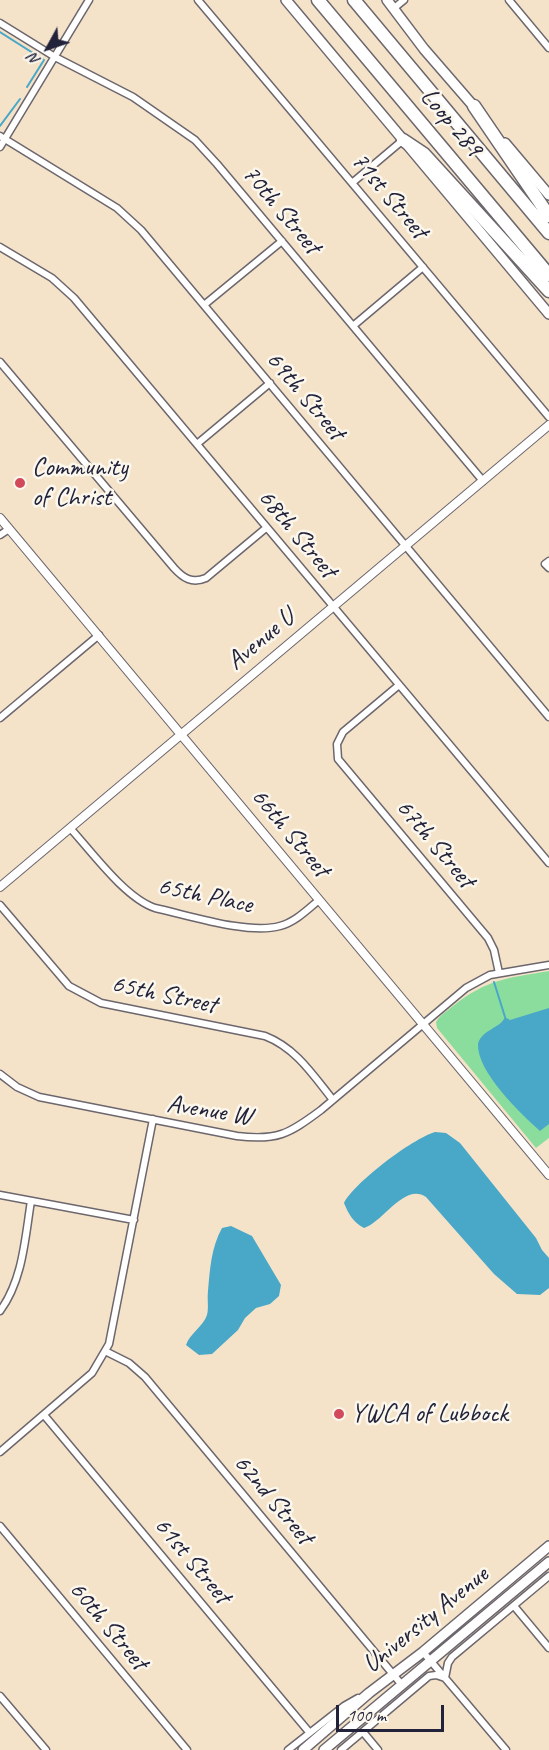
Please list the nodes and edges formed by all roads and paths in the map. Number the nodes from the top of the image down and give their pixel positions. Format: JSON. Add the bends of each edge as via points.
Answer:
{"nodes":[{"id":1,"x":89,"y":0,"type":"edge"},
{"id":2,"x":198,"y":0,"type":"edge"},
{"id":3,"x":286,"y":0,"type":"edge"},
{"id":4,"x":318,"y":0,"type":"edge"},
{"id":5,"x":354,"y":0,"type":"edge"},
{"id":6,"x":387,"y":0,"type":"edge"},
{"id":7,"x":404,"y":0,"type":"edge"},
{"id":8,"x":509,"y":0,"type":"edge"},
{"id":9,"x":393,"y":9,"type":"junction"},
{"id":10,"x":0,"y":23,"type":"edge"},
{"id":11,"x":549,"y":48,"type":"edge"},
{"id":12,"x":55,"y":57,"type":"junction"},
{"id":13,"x":474,"y":106,"type":"junction"},
{"id":14,"x":2,"y":137,"type":"edge"},
{"id":15,"x":403,"y":140,"type":"junction"},
{"id":16,"x":0,"y":147,"type":"edge"},
{"id":17,"x":352,"y":183,"type":"junction"},
{"id":18,"x":549,"y":195,"type":"edge"},
{"id":19,"x":549,"y":216,"type":"edge"},
{"id":20,"x":549,"y":233,"type":"edge"},
{"id":21,"x":282,"y":241,"type":"junction"},
{"id":22,"x":0,"y":247,"type":"edge"},
{"id":23,"x":423,"y":267,"type":"junction"},
{"id":24,"x":549,"y":275,"type":"edge"},
{"id":25,"x":549,"y":291,"type":"edge"},
{"id":26,"x":204,"y":305,"type":"junction"},
{"id":27,"x":549,"y":314,"type":"edge"},
{"id":28,"x":353,"y":326,"type":"junction"},
{"id":29,"x":0,"y":362,"type":"edge"},
{"id":30,"x":270,"y":383,"type":"junction"},
{"id":31,"x":549,"y":417,"type":"edge"},
{"id":32,"x":549,"y":425,"type":"edge"},
{"id":33,"x":197,"y":444,"type":"junction"},
{"id":34,"x":483,"y":481,"type":"junction"},
{"id":35,"x":0,"y":518,"type":"edge"},
{"id":36,"x":267,"y":528,"type":"junction"},
{"id":37,"x":9,"y":529,"type":"junction"},
{"id":38,"x":0,"y":535,"type":"edge"},
{"id":39,"x":405,"y":546,"type":"junction"},
{"id":40,"x":333,"y":607,"type":"junction"},
{"id":41,"x":99,"y":635,"type":"junction"},
{"id":42,"x":399,"y":685,"type":"junction"},
{"id":43,"x":549,"y":717,"type":"edge"},
{"id":44,"x":0,"y":718,"type":"edge"},
{"id":45,"x":182,"y":734,"type":"junction"},
{"id":46,"x":70,"y":828,"type":"junction"},
{"id":47,"x":549,"y":863,"type":"edge"},
{"id":48,"x":0,"y":887,"type":"edge"},
{"id":49,"x":319,"y":900,"type":"junction"},
{"id":50,"x":0,"y":905,"type":"edge"},
{"id":51,"x":549,"y":965,"type":"edge"},
{"id":52,"x":500,"y":973,"type":"junction"},
{"id":53,"x":422,"y":1023,"type":"junction"},
{"id":54,"x":0,"y":1074,"type":"edge"},
{"id":55,"x":333,"y":1100,"type":"junction"},
{"id":56,"x":153,"y":1119,"type":"junction"},
{"id":57,"x":549,"y":1175,"type":"edge"},
{"id":58,"x":0,"y":1195,"type":"edge"},
{"id":59,"x":31,"y":1201,"type":"junction"},
{"id":60,"x":134,"y":1220,"type":"junction"},
{"id":61,"x":0,"y":1311,"type":"edge"},
{"id":62,"x":105,"y":1351,"type":"junction"},
{"id":63,"x":44,"y":1415,"type":"junction"},
{"id":64,"x":0,"y":1452,"type":"edge"},
{"id":65,"x":0,"y":1526,"type":"edge"},
{"id":66,"x":549,"y":1546,"type":"edge"},
{"id":67,"x":549,"y":1562,"type":"edge"},
{"id":68,"x":549,"y":1576,"type":"edge"},
{"id":69,"x":514,"y":1606,"type":"junction"},
{"id":70,"x":549,"y":1648,"type":"edge"},
{"id":71,"x":423,"y":1652,"type":"junction"},
{"id":72,"x":431,"y":1661,"type":"junction"},
{"id":73,"x":394,"y":1675,"type":"junction"},
{"id":74,"x":444,"y":1678,"type":"junction"},
{"id":75,"x":402,"y":1685,"type":"junction"},
{"id":76,"x":369,"y":1693,"type":"junction"},
{"id":77,"x":0,"y":1696,"type":"edge"},
{"id":78,"x":309,"y":1732,"type":"junction"},
{"id":79,"x":363,"y":1732,"type":"junction"},
{"id":80,"x":46,"y":1750,"type":"edge"},
{"id":81,"x":187,"y":1750,"type":"edge"},
{"id":82,"x":288,"y":1750,"type":"edge"},
{"id":83,"x":303,"y":1750,"type":"edge"},
{"id":84,"x":324,"y":1750,"type":"edge"},
{"id":85,"x":341,"y":1750,"type":"edge"},
{"id":86,"x":378,"y":1750,"type":"edge"},
{"id":87,"x":506,"y":1750,"type":"edge"}],
"edges":[{"from":1,"to":12,"type":"street"},
{"from":2,"to":17,"type":"street","name":"71st Street"},
{"from":3,"to":15,"type":"main road"},
{"from":4,"to":24,"type":"highway","name":"Loop 289"},
{"from":5,"to":20,"type":"highway","name":"Loop 289"},
{"from":6,"to":9,"type":"main road"},
{"from":7,"to":9,"type":"street"},
{"from":8,"to":11,"type":"street"},
{"from":9,"to":13,"type":"main road"},
{"from":10,"to":12,"type":"street","name":"70th Street"},
{"from":12,"to":14,"type":"street"},
{"from":12,"to":21,"type":"street","name":"70th Street","via":[[133,97],[195,140]]},
{"from":13,"to":18,"type":"main road"},
{"from":13,"to":19,"type":"highway"},
{"from":14,"to":16,"type":"street"},
{"from":14,"to":26,"type":"street","name":"69th Street","via":[[125,214]]},
{"from":15,"to":17,"type":"street"},
{"from":15,"to":25,"type":"highway","via":[[424,154]]},
{"from":15,"to":27,"type":"main road"},
{"from":17,"to":23,"type":"street","name":"71st Street"},
{"from":21,"to":26,"type":"street"},
{"from":21,"to":28,"type":"street","name":"70th Street"},
{"from":22,"to":33,"type":"street","name":"68th Street","via":[[68,291]]},
{"from":23,"to":28,"type":"street"},
{"from":23,"to":31,"type":"street","name":"71st Street"},
{"from":26,"to":30,"type":"street","name":"69th Street"},
{"from":28,"to":34,"type":"street","name":"70th Street"},
{"from":29,"to":36,"type":"street","via":[[186,579],[196,581],[211,574]]},
{"from":30,"to":33,"type":"street"},
{"from":30,"to":39,"type":"street","name":"69th Street"},
{"from":32,"to":34,"type":"street","name":"Avenue U"},
{"from":33,"to":36,"type":"street","name":"68th Street"},
{"from":34,"to":39,"type":"street","name":"Avenue U"},
{"from":35,"to":37,"type":"street","name":"66th Street"},
{"from":36,"to":40,"type":"street","name":"68th Street"},
{"from":37,"to":38,"type":"street"},
{"from":37,"to":41,"type":"street","name":"66th Street"},
{"from":39,"to":40,"type":"street","name":"Avenue U"},
{"from":39,"to":43,"type":"street","name":"69th Street"},
{"from":40,"to":42,"type":"street","name":"68th Street"},
{"from":40,"to":45,"type":"street","name":"Avenue U"},
{"from":41,"to":44,"type":"street"},
{"from":41,"to":45,"type":"street","name":"66th Street"},
{"from":42,"to":47,"type":"street","name":"68th Street"},
{"from":42,"to":52,"type":"street","name":"67th Street","via":[[347,728],[336,753],[488,938]]},
{"from":45,"to":46,"type":"street","name":"Avenue U"},
{"from":45,"to":49,"type":"street","name":"66th Street"},
{"from":46,"to":48,"type":"street","name":"Avenue U"},
{"from":46,"to":49,"type":"street","name":"65th Place","via":[[123,887],[155,908],[265,928],[296,919]]},
{"from":49,"to":53,"type":"street","name":"66th Street"},
{"from":50,"to":55,"type":"street","name":"65th Street","via":[[69,986],[82,995],[110,1005],[278,1041],[289,1048]]},
{"from":51,"to":52,"type":"street","name":"Avenue W"},
{"from":52,"to":53,"type":"street","name":"Avenue W","via":[[466,988]]},
{"from":53,"to":55,"type":"street","name":"Avenue W"},
{"from":53,"to":57,"type":"street","name":"66th Street"},
{"from":54,"to":56,"type":"street","via":[[39,1096]]},
{"from":55,"to":56,"type":"street","name":"Avenue W","via":[[299,1127],[266,1138]]},
{"from":56,"to":60,"type":"street","name":"Avenue W"},
{"from":58,"to":59,"type":"street"},
{"from":59,"to":60,"type":"street"},
{"from":59,"to":61,"type":"street","via":[[16,1281]]},
{"from":60,"to":62,"type":"street","name":"Avenue W"},
{"from":62,"to":63,"type":"street","name":"Avenue W","via":[[92,1373]]},
{"from":62,"to":73,"type":"street","name":"62nd Street","via":[[129,1363],[145,1377]]},
{"from":63,"to":64,"type":"street","name":"Avenue W"},
{"from":63,"to":78,"type":"street","name":"61st Street"},
{"from":65,"to":81,"type":"street","name":"60th Street"},
{"from":66,"to":71,"type":"main road","name":"University Avenue"},
{"from":67,"to":72,"type":"main road","name":"University Avenue"},
{"from":68,"to":69,"type":"street"},
{"from":69,"to":70,"type":"street"},
{"from":69,"to":74,"type":"street","via":[[452,1657]]},
{"from":71,"to":72,"type":"street"},
{"from":71,"to":73,"type":"main road","name":"University Avenue"},
{"from":72,"to":74,"type":"street"},
{"from":72,"to":75,"type":"main road","name":"University Avenue"},
{"from":73,"to":75,"type":"street","name":"62nd Street"},
{"from":73,"to":76,"type":"main road","name":"University Avenue"},
{"from":74,"to":79,"type":"street","via":[[429,1676]]},
{"from":74,"to":87,"type":"street"},
{"from":75,"to":84,"type":"main road","name":"University Avenue"},
{"from":76,"to":78,"type":"street"},
{"from":76,"to":83,"type":"main road","name":"University Avenue"},
{"from":77,"to":80,"type":"street"},
{"from":78,"to":82,"type":"street"},
{"from":79,"to":85,"type":"street"},
{"from":79,"to":86,"type":"street"}]}
